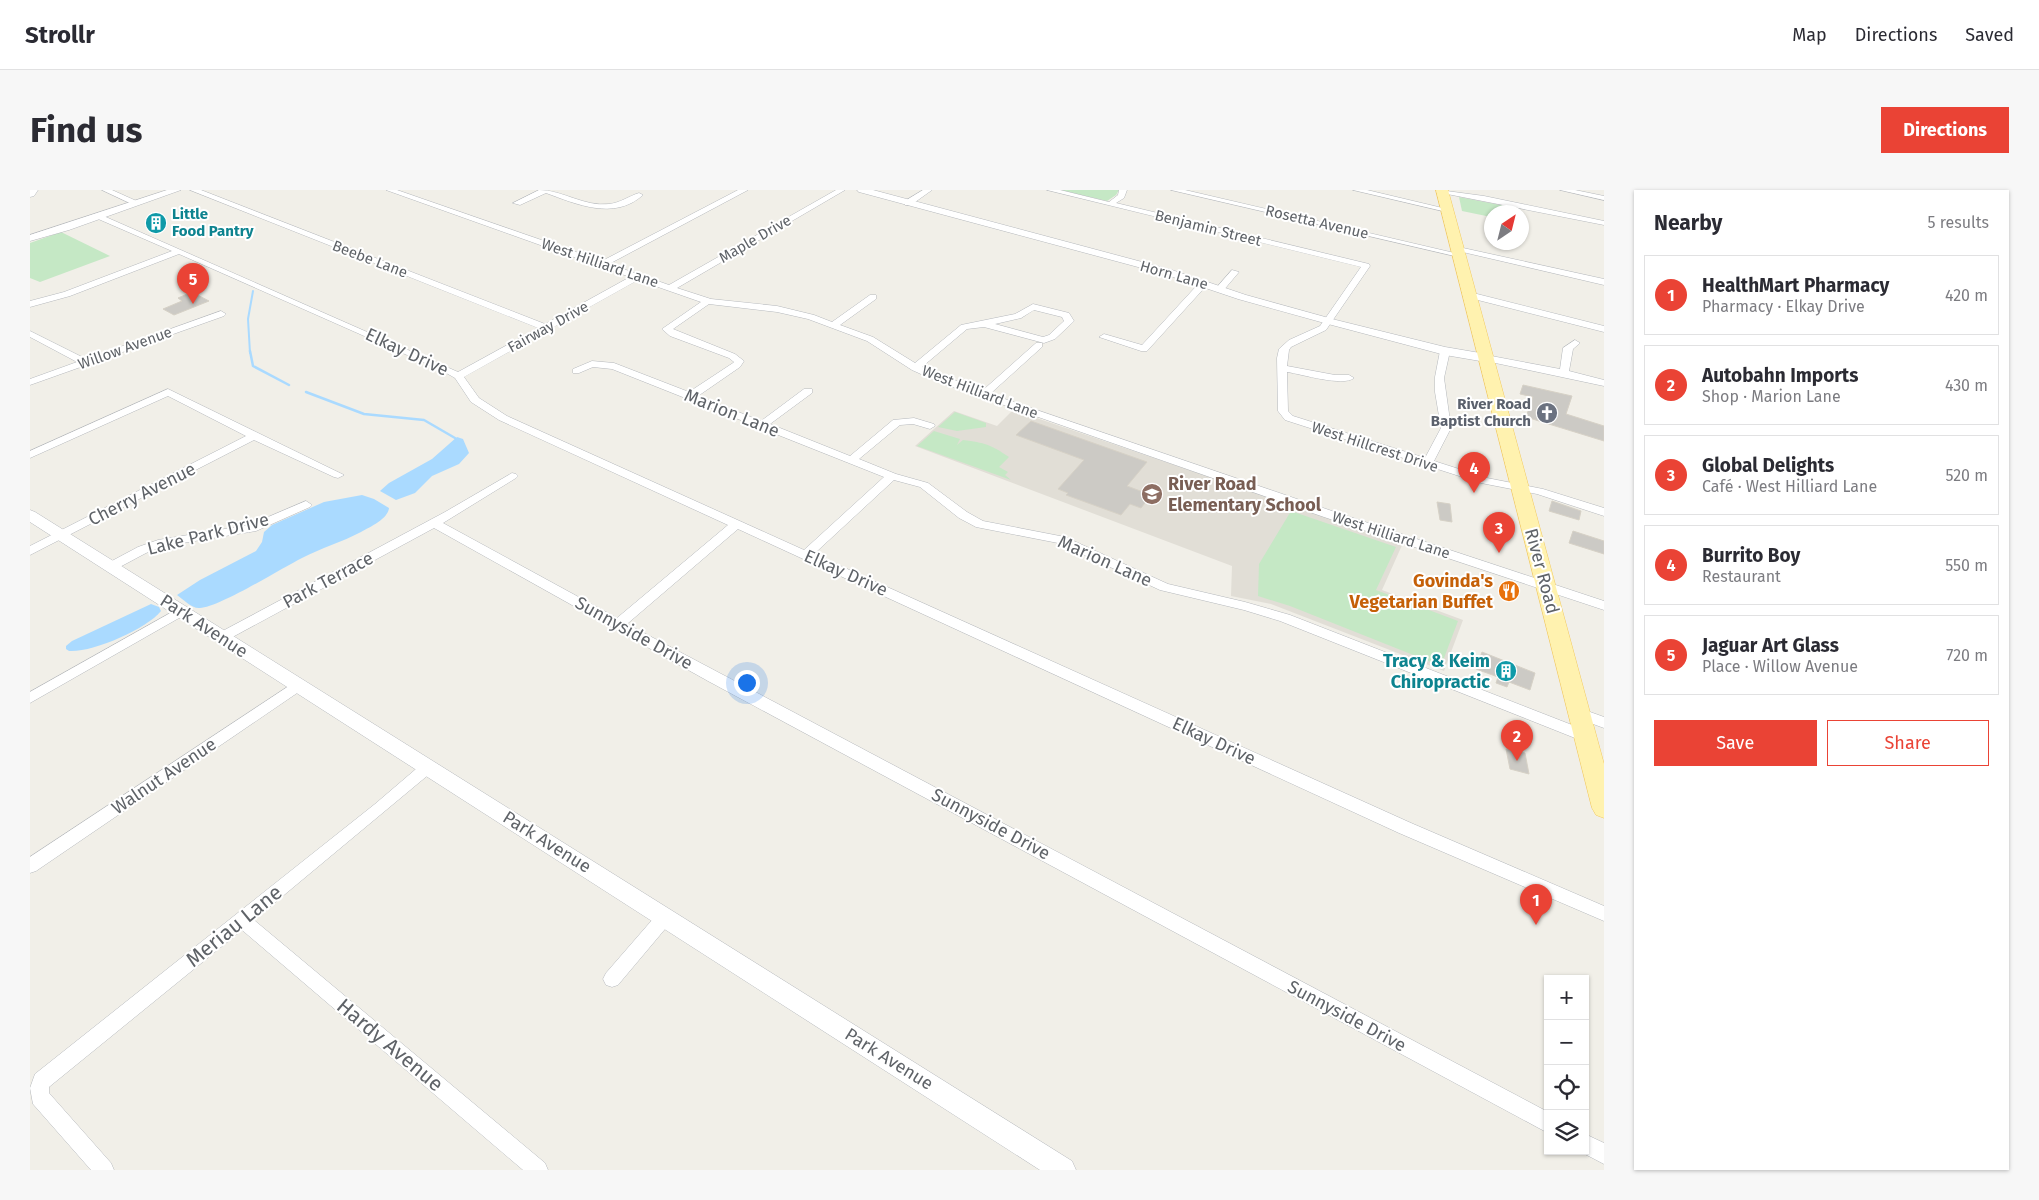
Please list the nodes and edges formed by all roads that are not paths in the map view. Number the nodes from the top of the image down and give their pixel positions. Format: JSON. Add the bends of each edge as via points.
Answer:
{"nodes":[{"id":1,"x":33,"y":190,"type":"edge"},
{"id":2,"x":106,"y":190,"type":"edge"},
{"id":3,"x":176,"y":190,"type":"edge"},
{"id":4,"x":194,"y":190,"type":"edge"},
{"id":5,"x":390,"y":190,"type":"edge"},
{"id":6,"x":544,"y":190,"type":"edge"},
{"id":7,"x":744,"y":190,"type":"edge"},
{"id":8,"x":841,"y":190,"type":"edge"},
{"id":9,"x":862,"y":190,"type":"edge"},
{"id":10,"x":928,"y":190,"type":"edge"},
{"id":11,"x":1051,"y":190,"type":"edge"},
{"id":12,"x":1123,"y":190,"type":"edge"},
{"id":13,"x":1174,"y":190,"type":"edge"},
{"id":14,"x":1357,"y":190,"type":"edge"},
{"id":15,"x":1564,"y":190,"type":"edge"},
{"id":16,"x":1442,"y":191,"type":"edge"},
{"id":17,"x":30,"y":194,"type":"edge"},
{"id":18,"x":639,"y":195,"type":"dead end"},
{"id":19,"x":1604,"y":198,"type":"edge"},
{"id":20,"x":138,"y":203,"type":"junction"},
{"id":21,"x":517,"y":203,"type":"dead end"},
{"id":22,"x":908,"y":203,"type":"junction"},
{"id":23,"x":1111,"y":204,"type":"junction"},
{"id":24,"x":1447,"y":210,"type":"junction"},
{"id":25,"x":100,"y":216,"type":"junction"},
{"id":26,"x":1604,"y":223,"type":"edge"},
{"id":27,"x":30,"y":238,"type":"edge"},
{"id":28,"x":179,"y":251,"type":"junction"},
{"id":29,"x":1458,"y":251,"type":"junction"},
{"id":30,"x":603,"y":264,"type":"junction"},
{"id":31,"x":1235,"y":272,"type":"dead end"},
{"id":32,"x":638,"y":276,"type":"junction"},
{"id":33,"x":1604,"y":282,"type":"edge"},
{"id":34,"x":1204,"y":283,"type":"junction"},
{"id":35,"x":670,"y":288,"type":"junction"},
{"id":36,"x":1220,"y":289,"type":"junction"},
{"id":37,"x":1469,"y":295,"type":"junction"},
{"id":38,"x":873,"y":297,"type":"dead end"},
{"id":39,"x":708,"y":301,"type":"junction"},
{"id":40,"x":30,"y":304,"type":"edge"},
{"id":41,"x":221,"y":314,"type":"dead end"},
{"id":42,"x":1328,"y":321,"type":"junction"},
{"id":43,"x":984,"y":324,"type":"junction"},
{"id":44,"x":833,"y":325,"type":"junction"},
{"id":45,"x":546,"y":328,"type":"junction"},
{"id":46,"x":1604,"y":328,"type":"edge"},
{"id":47,"x":31,"y":334,"type":"edge"},
{"id":48,"x":1104,"y":337,"type":"dead end"},
{"id":49,"x":1575,"y":343,"type":"dead end"},
{"id":50,"x":1039,"y":345,"type":"dead end"},
{"id":51,"x":1445,"y":351,"type":"junction"},
{"id":52,"x":1486,"y":358,"type":"junction"},
{"id":53,"x":85,"y":362,"type":"junction"},
{"id":54,"x":915,"y":368,"type":"junction"},
{"id":55,"x":1283,"y":368,"type":"junction"},
{"id":56,"x":576,"y":371,"type":"dead end"},
{"id":57,"x":1564,"y":373,"type":"junction"},
{"id":58,"x":458,"y":376,"type":"junction"},
{"id":59,"x":1349,"y":378,"type":"dead end"},
{"id":60,"x":30,"y":382,"type":"edge"},
{"id":61,"x":1604,"y":383,"type":"edge"},
{"id":62,"x":808,"y":391,"type":"dead end"},
{"id":63,"x":983,"y":395,"type":"junction"},
{"id":64,"x":690,"y":396,"type":"junction"},
{"id":65,"x":762,"y":425,"type":"junction"},
{"id":66,"x":930,"y":426,"type":"dead end"},
{"id":67,"x":254,"y":436,"type":"junction"},
{"id":68,"x":30,"y":455,"type":"edge"},
{"id":69,"x":852,"y":460,"type":"junction"},
{"id":70,"x":1428,"y":464,"type":"junction"},
{"id":71,"x":338,"y":475,"type":"dead end"},
{"id":72,"x":512,"y":476,"type":"dead end"},
{"id":73,"x":892,"y":476,"type":"junction"},
{"id":74,"x":1520,"y":488,"type":"junction"},
{"id":75,"x":306,"y":506,"type":"dead end"},
{"id":76,"x":1604,"y":512,"type":"edge"},
{"id":77,"x":30,"y":515,"type":"edge"},
{"id":78,"x":434,"y":523,"type":"junction"},
{"id":79,"x":737,"y":524,"type":"junction"},
{"id":80,"x":62,"y":535,"type":"junction"},
{"id":81,"x":30,"y":551,"type":"edge"},
{"id":82,"x":806,"y":555,"type":"junction"},
{"id":83,"x":112,"y":566,"type":"junction"},
{"id":84,"x":1546,"y":586,"type":"junction"},
{"id":85,"x":1604,"y":606,"type":"edge"},
{"id":86,"x":181,"y":612,"type":"junction"},
{"id":87,"x":618,"y":625,"type":"junction"},
{"id":88,"x":222,"y":637,"type":"junction"},
{"id":89,"x":298,"y":685,"type":"junction"},
{"id":90,"x":30,"y":698,"type":"edge"},
{"id":91,"x":1579,"y":713,"type":"junction"},
{"id":92,"x":1604,"y":723,"type":"edge"},
{"id":93,"x":1585,"y":736,"type":"junction"},
{"id":94,"x":428,"y":767,"type":"junction"},
{"id":95,"x":1604,"y":808,"type":"edge"},
{"id":96,"x":30,"y":866,"type":"edge"},
{"id":97,"x":1604,"y":914,"type":"edge"},
{"id":98,"x":665,"y":917,"type":"junction"},
{"id":99,"x":242,"y":920,"type":"junction"},
{"id":100,"x":612,"y":979,"type":"dead end"},
{"id":101,"x":1544,"y":1122,"type":"edge"},
{"id":102,"x":1589,"y":1146,"type":"edge"},
{"id":103,"x":1604,"y":1154,"type":"edge"},
{"id":104,"x":104,"y":1170,"type":"edge"},
{"id":105,"x":538,"y":1170,"type":"edge"},
{"id":106,"x":1063,"y":1170,"type":"edge"}],
"edges":[{"from":1,"to":17,"type":"main road"},
{"from":2,"to":20,"type":"street"},
{"from":3,"to":20,"type":"street"},
{"from":4,"to":45,"type":"street","name":"Beebe Lane"},
{"from":5,"to":30,"type":"street","name":"West Hilliard Lane"},
{"from":6,"to":18,"type":"street","via":[[602,207],[618,205]]},
{"from":6,"to":21,"type":"street"},
{"from":7,"to":30,"type":"street"},
{"from":8,"to":35,"type":"street","name":"Maple Drive"},
{"from":9,"to":22,"type":"street","name":"Horn Lane"},
{"from":10,"to":22,"type":"street"},
{"from":11,"to":23,"type":"street","name":"Benjamin Street"},
{"from":12,"to":23,"type":"street"},
{"from":13,"to":29,"type":"street","name":"Rosetta Avenue"},
{"from":14,"to":24,"type":"street"},
{"from":15,"to":19,"type":"street"},
{"from":16,"to":24,"type":"main road","name":"River Road"},
{"from":16,"to":26,"type":"street"},
{"from":20,"to":25,"type":"street"},
{"from":22,"to":34,"type":"street","name":"Horn Lane"},
{"from":23,"to":42,"type":"street","name":"Benjamin Street","via":[[1366,266]]},
{"from":24,"to":29,"type":"main road","name":"River Road"},
{"from":25,"to":27,"type":"street"},
{"from":25,"to":28,"type":"street","name":"Elkay Drive"},
{"from":28,"to":40,"type":"street","via":[[67,294]]},
{"from":28,"to":58,"type":"street","name":"Elkay Drive"},
{"from":29,"to":33,"type":"street","name":"Rosetta Avenue"},
{"from":29,"to":37,"type":"main road","name":"River Road"},
{"from":30,"to":32,"type":"street","name":"West Hilliard Lane"},
{"from":31,"to":36,"type":"street"},
{"from":32,"to":35,"type":"street","name":"West Hilliard Lane"},
{"from":32,"to":45,"type":"street","name":"Fairway Drive"},
{"from":34,"to":36,"type":"street","name":"Horn Lane"},
{"from":34,"to":48,"type":"street","via":[[1144,350]]},
{"from":35,"to":39,"type":"street","name":"West Hilliard Lane"},
{"from":36,"to":42,"type":"street","name":"Horn Lane"},
{"from":37,"to":46,"type":"street"},
{"from":37,"to":52,"type":"main road","name":"River Road"},
{"from":38,"to":44,"type":"street"},
{"from":39,"to":44,"type":"street","name":"West Hilliard Lane","via":[[785,310]]},
{"from":39,"to":64,"type":"street","via":[[663,328],[742,360]]},
{"from":41,"to":53,"type":"street","name":"Willow Avenue"},
{"from":42,"to":51,"type":"street","name":"Horn Lane"},
{"from":42,"to":55,"type":"street","via":[[1319,331],[1286,345]]},
{"from":43,"to":43,"type":"street","via":[[1018,316],[1036,307],[1069,319],[1052,337],[1044,340]]},
{"from":43,"to":54,"type":"street","via":[[964,327]]},
{"from":44,"to":54,"type":"street","name":"West Hilliard Lane","via":[[879,344]]},
{"from":45,"to":58,"type":"street","name":"Fairway Drive"},
{"from":47,"to":53,"type":"street"},
{"from":49,"to":57,"type":"street","via":[[1568,348]]},
{"from":50,"to":63,"type":"street"},
{"from":51,"to":52,"type":"street","name":"Horn Lane"},
{"from":51,"to":70,"type":"street","via":[[1440,392],[1446,428]]},
{"from":52,"to":57,"type":"street"},
{"from":52,"to":74,"type":"main road","name":"River Road"},
{"from":53,"to":60,"type":"street","name":"Willow Avenue"},
{"from":54,"to":63,"type":"street","name":"West Hilliard Lane"},
{"from":55,"to":59,"type":"street"},
{"from":55,"to":70,"type":"street","name":"West Hillcrest Drive","via":[[1282,407],[1289,418]]},
{"from":56,"to":64,"type":"street","name":"Marion Lane","via":[[592,364],[609,365]]},
{"from":57,"to":61,"type":"street"},
{"from":58,"to":79,"type":"street","name":"Elkay Drive","via":[[475,400],[494,413]]},
{"from":62,"to":65,"type":"street"},
{"from":63,"to":84,"type":"street","name":"West Hilliard Lane"},
{"from":64,"to":65,"type":"street","name":"Marion Lane"},
{"from":65,"to":69,"type":"street","name":"Marion Lane"},
{"from":66,"to":69,"type":"street","via":[[908,421],[894,423]]},
{"from":67,"to":68,"type":"street","via":[[170,392],[164,392]]},
{"from":67,"to":71,"type":"street"},
{"from":67,"to":80,"type":"street","name":"Cherry Avenue"},
{"from":69,"to":73,"type":"street","name":"Marion Lane"},
{"from":70,"to":74,"type":"street","name":"West Hillcrest Drive"},
{"from":72,"to":78,"type":"street","name":"Park Terrace"},
{"from":73,"to":82,"type":"street"},
{"from":73,"to":93,"type":"street","name":"Marion Lane","via":[[924,485],[980,524],[1054,538],[1164,587],[1285,618]]},
{"from":74,"to":76,"type":"street","name":"West Hillcrest Drive"},
{"from":74,"to":84,"type":"main road","name":"River Road"},
{"from":75,"to":83,"type":"street","name":"Lake Park Drive","via":[[246,529],[162,542]]},
{"from":77,"to":80,"type":"street","name":"Park Avenue"},
{"from":78,"to":87,"type":"street","name":"Sunnyside Drive"},
{"from":78,"to":88,"type":"street","name":"Park Terrace"},
{"from":79,"to":82,"type":"street","name":"Elkay Drive"},
{"from":79,"to":87,"type":"street"},
{"from":80,"to":81,"type":"street","name":"Cherry Avenue"},
{"from":80,"to":83,"type":"street","name":"Park Avenue"},
{"from":82,"to":97,"type":"street","name":"Elkay Drive","via":[[1405,828]]},
{"from":83,"to":86,"type":"street","name":"Park Avenue"},
{"from":84,"to":85,"type":"street","name":"West Hilliard Lane"},
{"from":84,"to":91,"type":"main road","name":"River Road"},
{"from":86,"to":88,"type":"street","name":"Park Avenue"},
{"from":86,"to":90,"type":"street"},
{"from":87,"to":101,"type":"street","name":"Sunnyside Drive"},
{"from":88,"to":89,"type":"street","name":"Park Avenue"},
{"from":89,"to":94,"type":"street","name":"Park Avenue"},
{"from":89,"to":96,"type":"street","name":"Walnut Avenue"},
{"from":91,"to":92,"type":"street"},
{"from":91,"to":93,"type":"main road","name":"River Road"},
{"from":93,"to":95,"type":"main road","name":"River Road"},
{"from":94,"to":98,"type":"street","name":"Park Avenue"},
{"from":94,"to":99,"type":"street","name":"Meriau Lane"},
{"from":98,"to":100,"type":"street"},
{"from":98,"to":106,"type":"street","name":"Park Avenue"},
{"from":99,"to":104,"type":"street","name":"Meriau Lane","via":[[41,1084],[40,1097]]},
{"from":99,"to":105,"type":"street","name":"Hardy Avenue"},
{"from":102,"to":103,"type":"street"}]}
